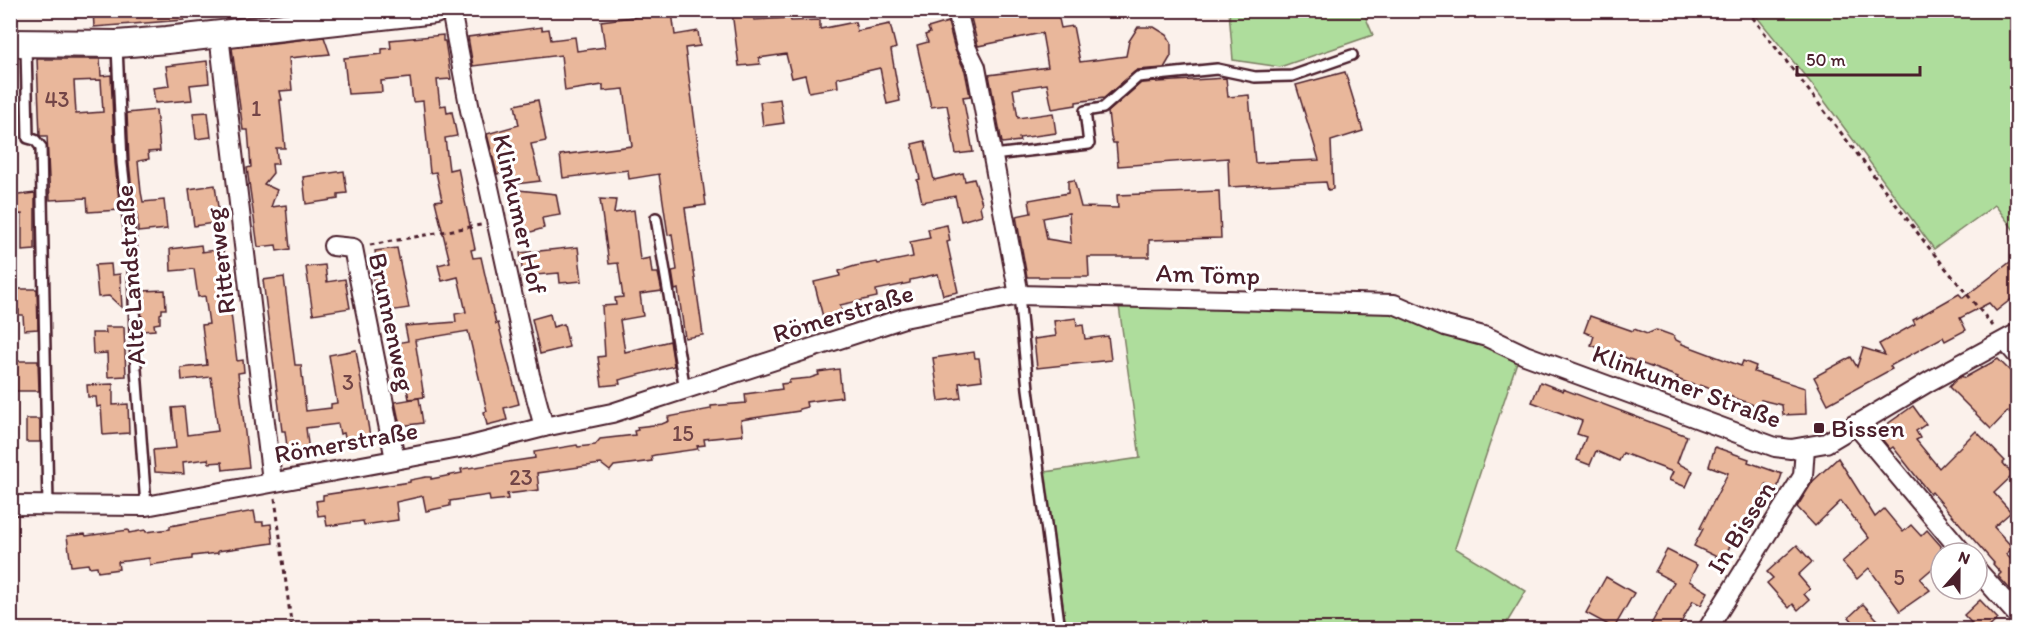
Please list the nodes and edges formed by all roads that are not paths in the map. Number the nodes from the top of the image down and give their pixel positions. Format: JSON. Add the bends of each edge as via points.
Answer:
{"nodes":[{"id":1,"x":435,"y":10,"type":"edge"},
{"id":2,"x":451,"y":10,"type":"edge"},
{"id":3,"x":957,"y":10,"type":"edge"},
{"id":4,"x":327,"y":17,"type":"edge"},
{"id":5,"x":219,"y":35,"type":"junction"},
{"id":6,"x":18,"y":43,"type":"edge"},
{"id":7,"x":117,"y":44,"type":"junction"},
{"id":8,"x":1352,"y":56,"type":"dead end"},
{"id":9,"x":993,"y":155,"type":"junction"},
{"id":10,"x":656,"y":218,"type":"dead end"},
{"id":11,"x":333,"y":246,"type":"dead end"},
{"id":12,"x":1019,"y":295,"type":"junction"},
{"id":13,"x":1394,"y":304,"type":"joint"},
{"id":14,"x":2011,"y":337,"type":"edge"},
{"id":15,"x":2018,"y":356,"type":"edge"},
{"id":16,"x":685,"y":390,"type":"junction"},
{"id":17,"x":1855,"y":424,"type":"junction"},
{"id":18,"x":544,"y":427,"type":"junction"},
{"id":19,"x":1805,"y":447,"type":"junction"},
{"id":20,"x":395,"y":459,"type":"junction"},
{"id":21,"x":272,"y":481,"type":"junction"},
{"id":22,"x":10,"y":505,"type":"edge"},
{"id":23,"x":48,"y":506,"type":"junction"},
{"id":24,"x":146,"y":506,"type":"junction"},
{"id":25,"x":1952,"y":541,"type":"edge"},
{"id":26,"x":1989,"y":583,"type":"edge"},
{"id":27,"x":2018,"y":616,"type":"edge"},
{"id":28,"x":1060,"y":630,"type":"edge"},
{"id":29,"x":1707,"y":630,"type":"edge"}],
"edges":[{"from":1,"to":4,"type":"main road"},
{"from":2,"to":18,"type":"street","name":"Klinkumer Hof","via":[[470,110]]},
{"from":3,"to":9,"type":"street","via":[[976,67]]},
{"from":4,"to":5,"type":"main road"},
{"from":5,"to":7,"type":"main road"},
{"from":5,"to":21,"type":"street","name":"Ritterweg"},
{"from":6,"to":7,"type":"main road"},
{"from":6,"to":23,"type":"lane","via":[[28,138],[41,147]]},
{"from":7,"to":24,"type":"lane","name":"Alte Landstraße"},
{"from":8,"to":9,"type":"lane","via":[[1292,76],[1255,77],[1217,69],[1138,77],[1103,108],[1084,111],[1089,144]]},
{"from":9,"to":12,"type":"street"},
{"from":10,"to":16,"type":"lane"},
{"from":11,"to":20,"type":"street","name":"Brunnenweg","via":[[353,248]]},
{"from":12,"to":13,"type":"street","name":"Am Tömp"},
{"from":12,"to":16,"type":"street","name":"Römerstraße","via":[[904,318]]},
{"from":12,"to":28,"type":"lane"},
{"from":13,"to":19,"type":"street","name":"Klinkumer Straße","via":[[1775,447]]},
{"from":14,"to":15,"type":"street"},
{"from":14,"to":17,"type":"street","name":"Klinkumer Straße"},
{"from":16,"to":18,"type":"street","name":"Römerstraße","via":[[612,413]]},
{"from":17,"to":19,"type":"street","name":"Klinkumer Straße","via":[[1826,442]]},
{"from":17,"to":25,"type":"street"},
{"from":18,"to":20,"type":"street","name":"Römerstraße","via":[[470,446]]},
{"from":19,"to":29,"type":"street","name":"In Bissen","via":[[1803,476]]},
{"from":20,"to":21,"type":"street","name":"Römerstraße"},
{"from":21,"to":24,"type":"street","name":"Römerstraße"},
{"from":22,"to":23,"type":"street","name":"Römerstraße"},
{"from":23,"to":24,"type":"street","name":"Römerstraße"},
{"from":26,"to":27,"type":"street"}]}
